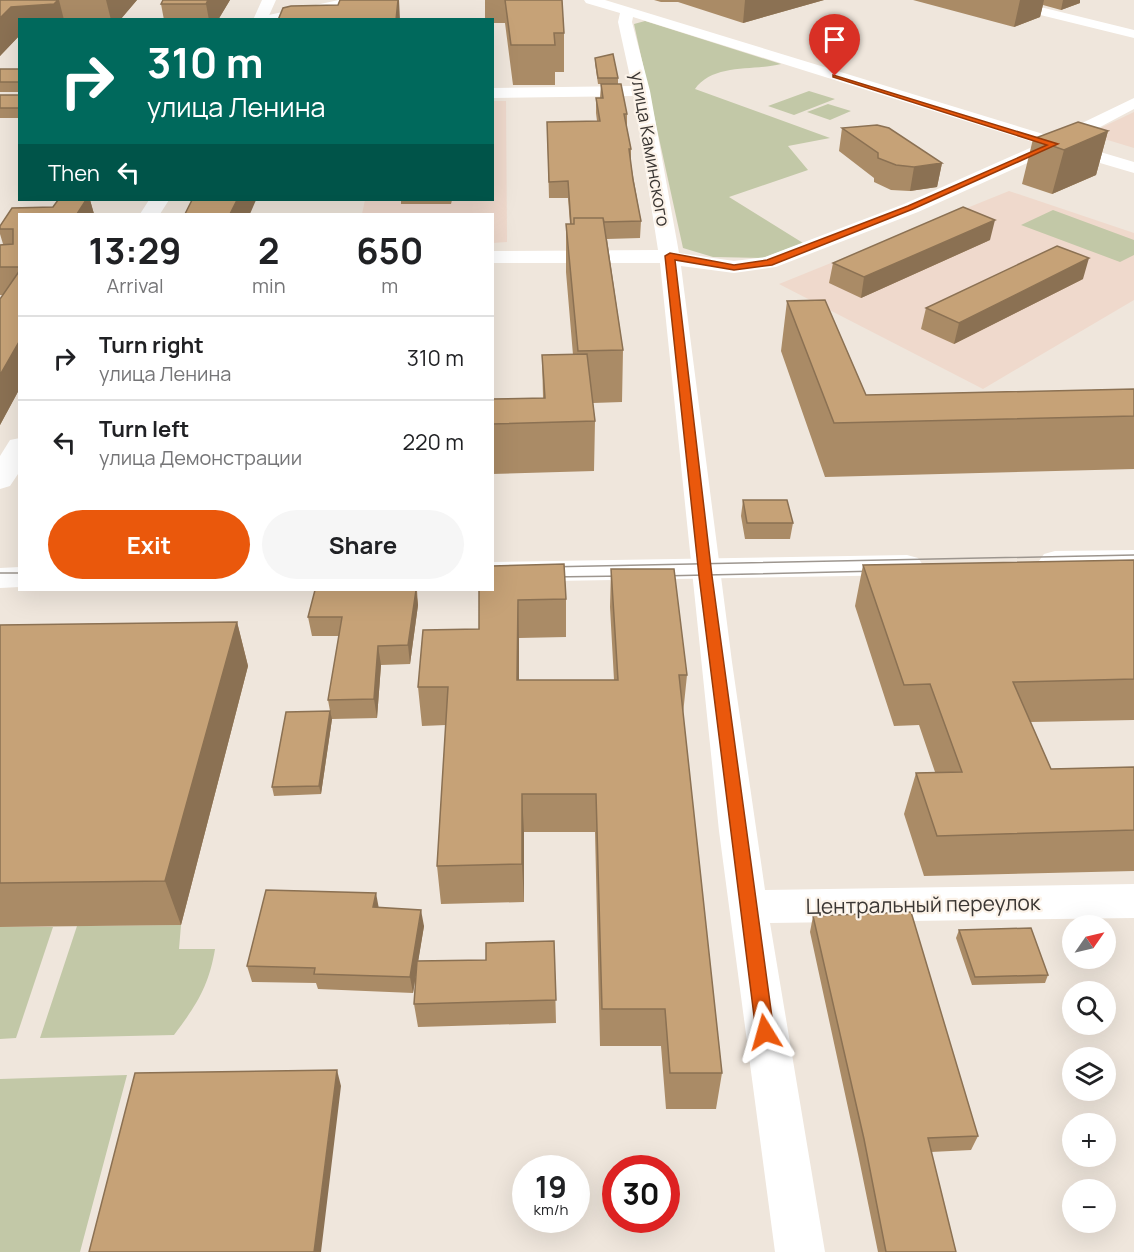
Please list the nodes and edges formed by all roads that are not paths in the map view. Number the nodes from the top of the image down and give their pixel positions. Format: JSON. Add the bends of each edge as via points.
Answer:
{"nodes":[{"id":1,"x":269,"y":0,"type":"edge"},
{"id":2,"x":359,"y":0,"type":"edge"},
{"id":3,"x":591,"y":0,"type":"edge"},
{"id":4,"x":996,"y":0,"type":"edge"},
{"id":5,"x":627,"y":11,"type":"junction"},
{"id":6,"x":263,"y":18,"type":"edge"},
{"id":7,"x":272,"y":18,"type":"edge"},
{"id":8,"x":1134,"y":34,"type":"edge"},
{"id":9,"x":642,"y":91,"type":"junction"},
{"id":10,"x":494,"y":93,"type":"edge"},
{"id":11,"x":1134,"y":103,"type":"edge"},
{"id":12,"x":1054,"y":144,"type":"junction"},
{"id":13,"x":1134,"y":168,"type":"edge"},
{"id":14,"x":670,"y":256,"type":"junction"},
{"id":15,"x":494,"y":257,"type":"edge"},
{"id":16,"x":18,"y":449,"type":"edge"},
{"id":17,"x":0,"y":480,"type":"edge"},
{"id":18,"x":1134,"y":560,"type":"edge"},
{"id":19,"x":1026,"y":562,"type":"edge"},
{"id":20,"x":931,"y":564,"type":"edge"},
{"id":21,"x":705,"y":570,"type":"junction"},
{"id":22,"x":494,"y":572,"type":"edge"},
{"id":23,"x":18,"y":577,"type":"edge"},
{"id":24,"x":0,"y":578,"type":"edge"},
{"id":25,"x":1134,"y":901,"type":"edge"},
{"id":26,"x":748,"y":907,"type":"junction"},
{"id":27,"x":800,"y":1252,"type":"edge"}],
"edges":[{"from":1,"to":6,"type":"street"},
{"from":2,"to":7,"type":"street"},
{"from":3,"to":5,"type":"street"},
{"from":4,"to":8,"type":"street"},
{"from":5,"to":9,"type":"street","name":"улица Каминского","via":[[625,22]]},
{"from":5,"to":12,"type":"street"},
{"from":9,"to":10,"type":"street"},
{"from":9,"to":14,"type":"street","name":"улица Каминского"},
{"from":11,"to":12,"type":"street"},
{"from":12,"to":13,"type":"street"},
{"from":12,"to":14,"type":"street","via":[[769,263],[734,267]]},
{"from":14,"to":15,"type":"street"},
{"from":14,"to":21,"type":"street","name":"улица Каминского"},
{"from":16,"to":17,"type":"street"},
{"from":18,"to":19,"type":"street"},
{"from":20,"to":21,"type":"street"},
{"from":21,"to":22,"type":"street"},
{"from":21,"to":26,"type":"street","name":"улица Каминского"},
{"from":23,"to":24,"type":"street"},
{"from":25,"to":26,"type":"street","name":"Центральный переулок"},
{"from":26,"to":27,"type":"street","name":"улица Каминского"}]}
